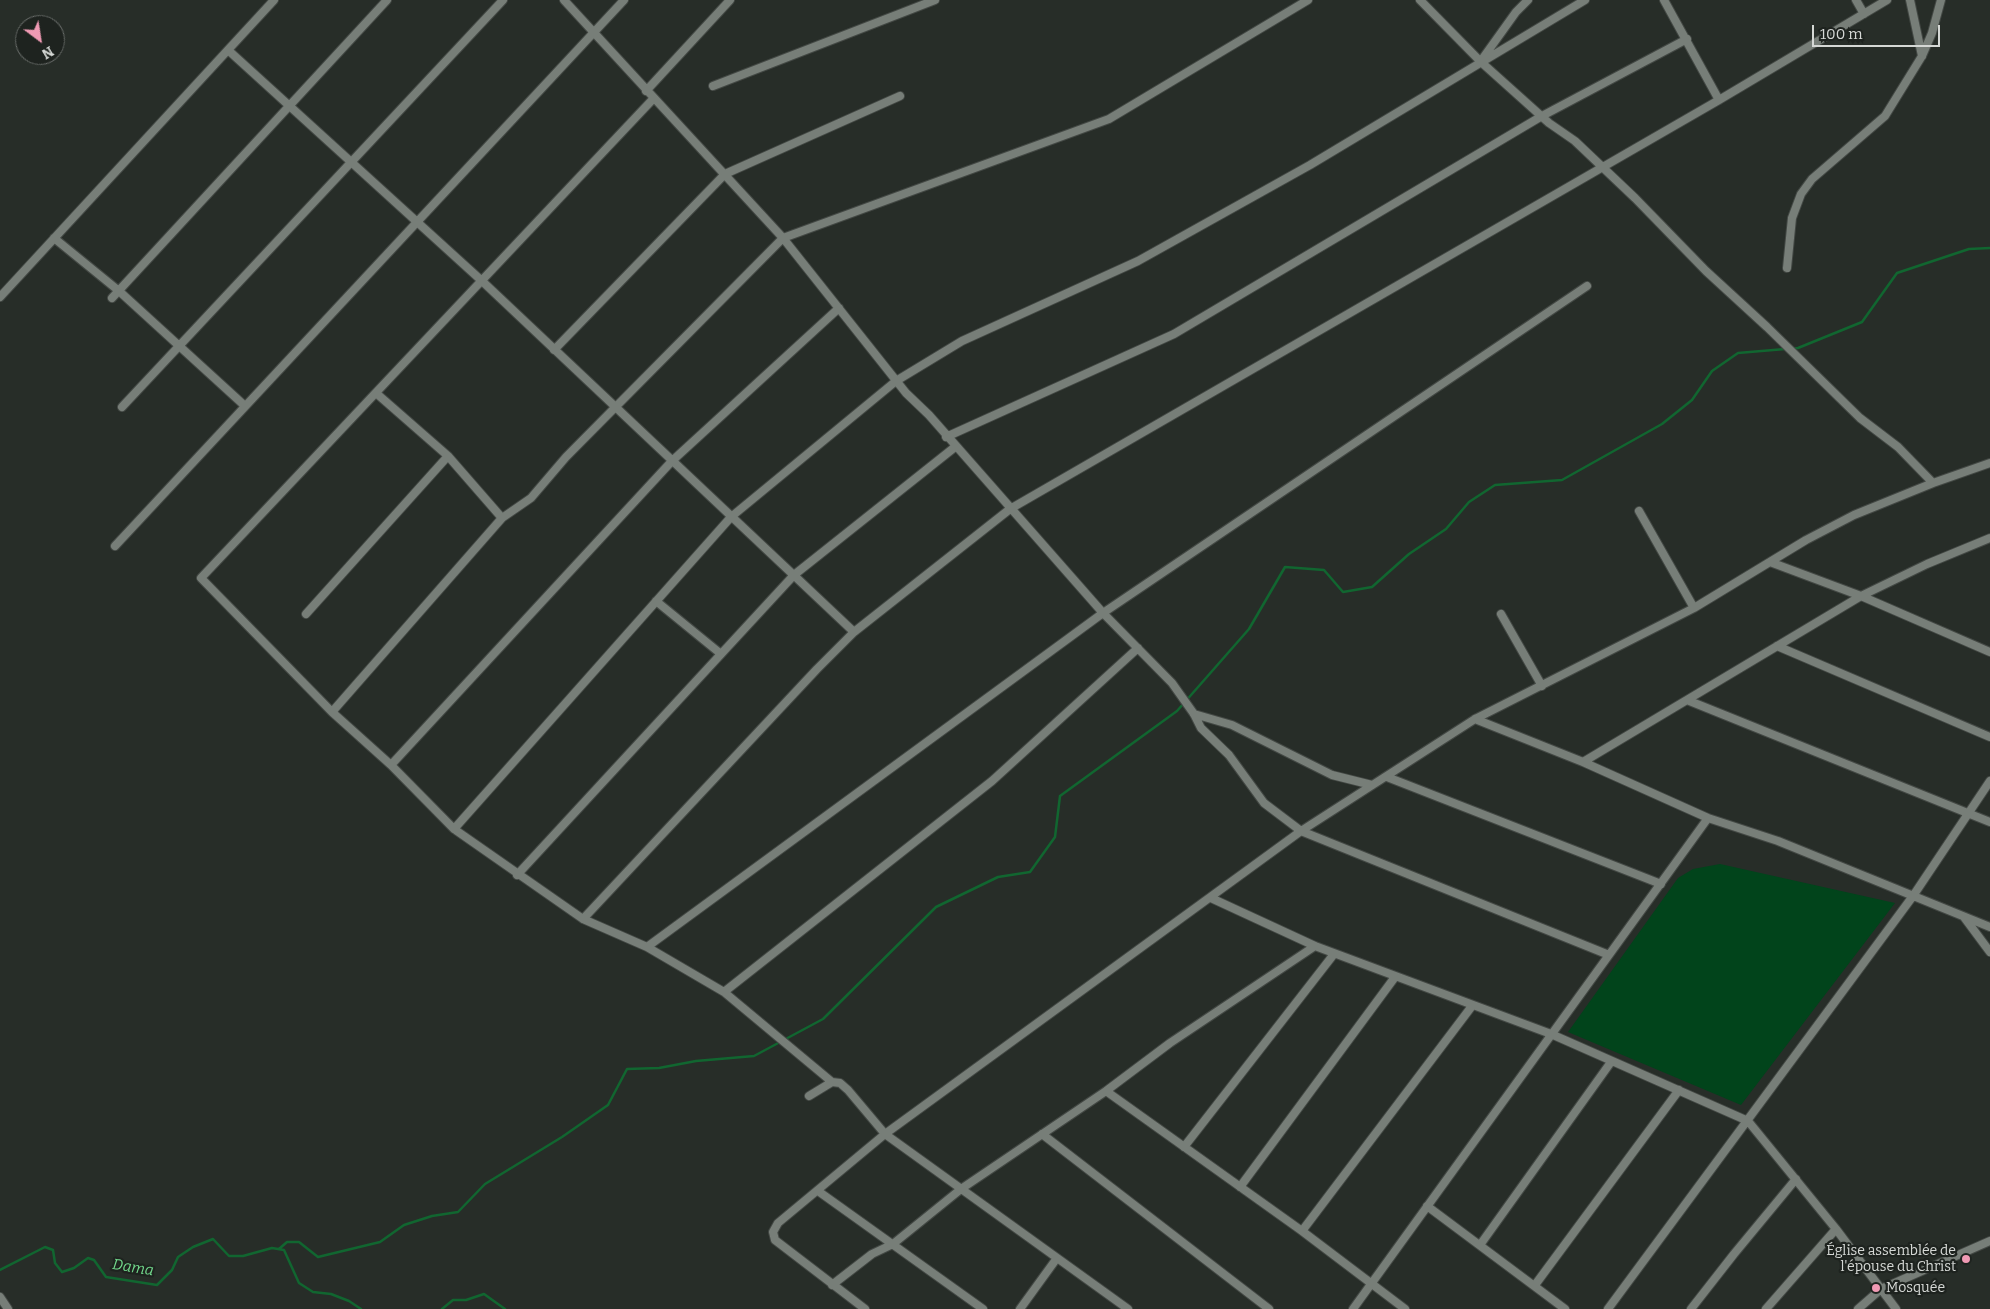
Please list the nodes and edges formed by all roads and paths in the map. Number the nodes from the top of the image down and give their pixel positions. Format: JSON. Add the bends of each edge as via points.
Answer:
{"nodes":[{"id":1,"x":274,"y":0,"type":"edge"},
{"id":2,"x":387,"y":0,"type":"edge"},
{"id":3,"x":503,"y":0,"type":"edge"},
{"id":4,"x":564,"y":0,"type":"edge"},
{"id":5,"x":624,"y":0,"type":"edge"},
{"id":6,"x":730,"y":0,"type":"edge"},
{"id":7,"x":908,"y":0,"type":"edge"},
{"id":8,"x":935,"y":0,"type":"edge"},
{"id":9,"x":1308,"y":0,"type":"edge"},
{"id":10,"x":1420,"y":0,"type":"edge"},
{"id":11,"x":1528,"y":0,"type":"edge"},
{"id":12,"x":1585,"y":0,"type":"edge"},
{"id":13,"x":1664,"y":0,"type":"edge"},
{"id":14,"x":1856,"y":0,"type":"edge"},
{"id":15,"x":1888,"y":0,"type":"edge"},
{"id":16,"x":1910,"y":0,"type":"edge"},
{"id":17,"x":1941,"y":0,"type":"edge"},
{"id":18,"x":911,"y":8,"type":"junction"},
{"id":19,"x":1864,"y":14,"type":"junction"},
{"id":20,"x":593,"y":34,"type":"junction"},
{"id":21,"x":1687,"y":39,"type":"junction"},
{"id":22,"x":228,"y":50,"type":"junction"},
{"id":23,"x":1922,"y":56,"type":"junction"},
{"id":24,"x":1481,"y":62,"type":"junction"},
{"id":25,"x":713,"y":86,"type":"dead end"},
{"id":26,"x":646,"y":91,"type":"junction"},
{"id":27,"x":900,"y":96,"type":"dead end"},
{"id":28,"x":654,"y":98,"type":"junction"},
{"id":29,"x":1719,"y":100,"type":"junction"},
{"id":30,"x":290,"y":106,"type":"junction"},
{"id":31,"x":1542,"y":116,"type":"junction"},
{"id":32,"x":351,"y":162,"type":"junction"},
{"id":33,"x":1602,"y":167,"type":"junction"},
{"id":34,"x":725,"y":174,"type":"junction"},
{"id":35,"x":417,"y":222,"type":"junction"},
{"id":36,"x":54,"y":238,"type":"junction"},
{"id":37,"x":784,"y":238,"type":"junction"},
{"id":38,"x":1787,"y":268,"type":"dead end"},
{"id":39,"x":482,"y":281,"type":"junction"},
{"id":40,"x":1587,"y":286,"type":"dead end"},
{"id":41,"x":119,"y":291,"type":"junction"},
{"id":42,"x":0,"y":297,"type":"edge"},
{"id":43,"x":112,"y":298,"type":"dead end"},
{"id":44,"x":838,"y":308,"type":"junction"},
{"id":45,"x":179,"y":346,"type":"junction"},
{"id":46,"x":554,"y":350,"type":"junction"},
{"id":47,"x":896,"y":381,"type":"junction"},
{"id":48,"x":376,"y":393,"type":"junction"},
{"id":49,"x":245,"y":406,"type":"junction"},
{"id":50,"x":122,"y":407,"type":"dead end"},
{"id":51,"x":615,"y":407,"type":"junction"},
{"id":52,"x":946,"y":437,"type":"junction"},
{"id":53,"x":955,"y":447,"type":"junction"},
{"id":54,"x":448,"y":456,"type":"junction"},
{"id":55,"x":672,"y":461,"type":"junction"},
{"id":56,"x":1990,"y":463,"type":"edge"},
{"id":57,"x":1933,"y":483,"type":"junction"},
{"id":58,"x":1010,"y":509,"type":"junction"},
{"id":59,"x":1639,"y":511,"type":"dead end"},
{"id":60,"x":731,"y":517,"type":"junction"},
{"id":61,"x":502,"y":518,"type":"junction"},
{"id":62,"x":1990,"y":538,"type":"edge"},
{"id":63,"x":114,"y":546,"type":"dead end"},
{"id":64,"x":1770,"y":562,"type":"junction"},
{"id":65,"x":794,"y":575,"type":"junction"},
{"id":66,"x":1861,"y":596,"type":"junction"},
{"id":67,"x":656,"y":601,"type":"junction"},
{"id":68,"x":1694,"y":608,"type":"junction"},
{"id":69,"x":1103,"y":613,"type":"junction"},
{"id":70,"x":306,"y":614,"type":"dead end"},
{"id":71,"x":1501,"y":614,"type":"dead end"},
{"id":72,"x":854,"y":632,"type":"junction"},
{"id":73,"x":1777,"y":646,"type":"junction"},
{"id":74,"x":1138,"y":648,"type":"junction"},
{"id":75,"x":1990,"y":652,"type":"edge"},
{"id":76,"x":721,"y":654,"type":"junction"},
{"id":77,"x":1542,"y":686,"type":"junction"},
{"id":78,"x":1687,"y":700,"type":"junction"},
{"id":79,"x":332,"y":712,"type":"junction"},
{"id":80,"x":1194,"y":714,"type":"junction"},
{"id":81,"x":1475,"y":719,"type":"junction"},
{"id":82,"x":1990,"y":737,"type":"edge"},
{"id":83,"x":1583,"y":762,"type":"junction"},
{"id":84,"x":391,"y":765,"type":"junction"},
{"id":85,"x":1387,"y":777,"type":"junction"},
{"id":86,"x":1990,"y":781,"type":"edge"},
{"id":87,"x":1372,"y":785,"type":"junction"},
{"id":88,"x":1968,"y":814,"type":"junction"},
{"id":89,"x":1708,"y":818,"type":"junction"},
{"id":90,"x":1990,"y":822,"type":"edge"},
{"id":91,"x":454,"y":829,"type":"junction"},
{"id":92,"x":1301,"y":831,"type":"junction"},
{"id":93,"x":517,"y":875,"type":"junction"},
{"id":94,"x":1660,"y":884,"type":"junction"},
{"id":95,"x":1912,"y":896,"type":"junction"},
{"id":96,"x":1212,"y":898,"type":"junction"},
{"id":97,"x":1964,"y":917,"type":"junction"},
{"id":98,"x":583,"y":919,"type":"junction"},
{"id":99,"x":1990,"y":927,"type":"edge"},
{"id":100,"x":1314,"y":946,"type":"junction"},
{"id":101,"x":647,"y":947,"type":"junction"},
{"id":102,"x":1990,"y":952,"type":"edge"},
{"id":103,"x":1334,"y":954,"type":"junction"},
{"id":104,"x":1609,"y":955,"type":"junction"},
{"id":105,"x":1395,"y":976,"type":"junction"},
{"id":106,"x":724,"y":992,"type":"junction"},
{"id":107,"x":1472,"y":1006,"type":"junction"},
{"id":108,"x":1551,"y":1034,"type":"junction"},
{"id":109,"x":1612,"y":1062,"type":"junction"},
{"id":110,"x":832,"y":1082,"type":"junction"},
{"id":111,"x":1679,"y":1090,"type":"junction"},
{"id":112,"x":1106,"y":1091,"type":"junction"},
{"id":113,"x":809,"y":1096,"type":"dead end"},
{"id":114,"x":1748,"y":1121,"type":"junction"},
{"id":115,"x":885,"y":1134,"type":"junction"},
{"id":116,"x":1042,"y":1134,"type":"junction"},
{"id":117,"x":1184,"y":1147,"type":"junction"},
{"id":118,"x":1796,"y":1179,"type":"junction"},
{"id":119,"x":1240,"y":1187,"type":"junction"},
{"id":120,"x":961,"y":1189,"type":"junction"},
{"id":121,"x":818,"y":1191,"type":"junction"},
{"id":122,"x":1427,"y":1206,"type":"junction"},
{"id":123,"x":1836,"y":1229,"type":"junction"},
{"id":124,"x":1302,"y":1231,"type":"junction"},
{"id":125,"x":1990,"y":1241,"type":"edge"},
{"id":126,"x":893,"y":1244,"type":"junction"},
{"id":127,"x":1480,"y":1245,"type":"junction"},
{"id":128,"x":1057,"y":1258,"type":"junction"},
{"id":129,"x":1370,"y":1283,"type":"junction"},
{"id":130,"x":832,"y":1285,"type":"junction"},
{"id":131,"x":1535,"y":1285,"type":"junction"},
{"id":132,"x":1881,"y":1289,"type":"junction"},
{"id":133,"x":0,"y":1297,"type":"edge"},
{"id":134,"x":8,"y":1309,"type":"edge"},
{"id":135,"x":864,"y":1309,"type":"edge"},
{"id":136,"x":983,"y":1309,"type":"edge"},
{"id":137,"x":1020,"y":1309,"type":"edge"},
{"id":138,"x":1128,"y":1309,"type":"edge"},
{"id":139,"x":1270,"y":1309,"type":"edge"},
{"id":140,"x":1353,"y":1309,"type":"edge"},
{"id":141,"x":1405,"y":1309,"type":"edge"},
{"id":142,"x":1565,"y":1309,"type":"edge"},
{"id":143,"x":1608,"y":1309,"type":"edge"},
{"id":144,"x":1691,"y":1309,"type":"edge"},
{"id":145,"x":1766,"y":1309,"type":"edge"},
{"id":146,"x":1858,"y":1309,"type":"edge"},
{"id":147,"x":1896,"y":1309,"type":"edge"}],
"edges":[{"from":1,"to":22,"type":"street"},
{"from":2,"to":30,"type":"street"},
{"from":3,"to":32,"type":"street"},
{"from":4,"to":20,"type":"street"},
{"from":5,"to":20,"type":"street"},
{"from":6,"to":26,"type":"street"},
{"from":7,"to":18,"type":"street"},
{"from":8,"to":18,"type":"street"},
{"from":9,"to":37,"type":"street","via":[[1109,119]]},
{"from":10,"to":24,"type":"street"},
{"from":11,"to":24,"type":"street"},
{"from":12,"to":24,"type":"street"},
{"from":13,"to":21,"type":"street"},
{"from":14,"to":19,"type":"street"},
{"from":15,"to":19,"type":"street"},
{"from":16,"to":23,"type":"street"},
{"from":17,"to":23,"type":"street"},
{"from":18,"to":25,"type":"street"},
{"from":19,"to":29,"type":"street"},
{"from":20,"to":26,"type":"street"},
{"from":20,"to":35,"type":"street"},
{"from":21,"to":29,"type":"street"},
{"from":21,"to":31,"type":"street"},
{"from":22,"to":30,"type":"street"},
{"from":22,"to":36,"type":"street"},
{"from":23,"to":38,"type":"street","via":[[1884,116],[1805,187],[1792,218]]},
{"from":24,"to":31,"type":"street"},
{"from":24,"to":47,"type":"street","via":[[1310,165],[1138,261],[962,340]]},
{"from":26,"to":28,"type":"street"},
{"from":27,"to":34,"type":"street"},
{"from":28,"to":34,"type":"street"},
{"from":28,"to":39,"type":"street"},
{"from":29,"to":33,"type":"street"},
{"from":30,"to":32,"type":"street"},
{"from":30,"to":41,"type":"street"},
{"from":31,"to":33,"type":"street"},
{"from":31,"to":52,"type":"street","via":[[1174,334]]},
{"from":32,"to":35,"type":"street"},
{"from":32,"to":45,"type":"street"},
{"from":33,"to":57,"type":"street","via":[[1706,271]]},
{"from":33,"to":58,"type":"street"},
{"from":34,"to":37,"type":"street"},
{"from":34,"to":46,"type":"street"},
{"from":35,"to":39,"type":"street"},
{"from":35,"to":49,"type":"street"},
{"from":36,"to":41,"type":"street"},
{"from":36,"to":42,"type":"street"},
{"from":37,"to":44,"type":"street"},
{"from":37,"to":51,"type":"street"},
{"from":39,"to":46,"type":"street"},
{"from":39,"to":48,"type":"street"},
{"from":40,"to":69,"type":"street"},
{"from":41,"to":43,"type":"street"},
{"from":41,"to":45,"type":"street"},
{"from":44,"to":47,"type":"street"},
{"from":44,"to":55,"type":"street"},
{"from":45,"to":49,"type":"street"},
{"from":45,"to":50,"type":"street"},
{"from":46,"to":51,"type":"street"},
{"from":47,"to":52,"type":"street"},
{"from":47,"to":60,"type":"street"},
{"from":48,"to":54,"type":"street"},
{"from":48,"to":79,"type":"street","via":[[201,578]]},
{"from":49,"to":63,"type":"street"},
{"from":51,"to":55,"type":"street"},
{"from":51,"to":61,"type":"street","via":[[566,456],[531,498]]},
{"from":52,"to":53,"type":"street"},
{"from":53,"to":58,"type":"street"},
{"from":53,"to":65,"type":"street"},
{"from":54,"to":61,"type":"street"},
{"from":54,"to":70,"type":"street"},
{"from":55,"to":60,"type":"street"},
{"from":55,"to":84,"type":"street"},
{"from":56,"to":57,"type":"street"},
{"from":57,"to":64,"type":"street","via":[[1854,515]]},
{"from":58,"to":69,"type":"street"},
{"from":58,"to":72,"type":"street"},
{"from":59,"to":68,"type":"street"},
{"from":60,"to":65,"type":"street"},
{"from":60,"to":67,"type":"street"},
{"from":61,"to":79,"type":"street"},
{"from":62,"to":66,"type":"street"},
{"from":64,"to":66,"type":"street"},
{"from":64,"to":68,"type":"street"},
{"from":65,"to":72,"type":"street"},
{"from":65,"to":76,"type":"street"},
{"from":66,"to":73,"type":"street"},
{"from":66,"to":75,"type":"street"},
{"from":67,"to":76,"type":"street"},
{"from":67,"to":91,"type":"street"},
{"from":68,"to":77,"type":"street"},
{"from":69,"to":74,"type":"street"},
{"from":69,"to":101,"type":"street"},
{"from":71,"to":77,"type":"street"},
{"from":72,"to":98,"type":"street"},
{"from":73,"to":78,"type":"street"},
{"from":73,"to":82,"type":"street"},
{"from":74,"to":80,"type":"street","via":[[1172,683]]},
{"from":74,"to":106,"type":"street","via":[[992,781]]},
{"from":76,"to":93,"type":"street"},
{"from":77,"to":81,"type":"street"},
{"from":78,"to":83,"type":"street"},
{"from":78,"to":88,"type":"street"},
{"from":79,"to":84,"type":"street"},
{"from":80,"to":87,"type":"street","via":[[1232,725],[1332,775]]},
{"from":80,"to":92,"type":"street","via":[[1201,728],[1229,755],[1264,803]]},
{"from":81,"to":83,"type":"street"},
{"from":81,"to":85,"type":"street"},
{"from":83,"to":89,"type":"street"},
{"from":84,"to":91,"type":"street"},
{"from":85,"to":87,"type":"street"},
{"from":85,"to":94,"type":"street"},
{"from":86,"to":88,"type":"street"},
{"from":87,"to":92,"type":"street"},
{"from":88,"to":90,"type":"street"},
{"from":88,"to":95,"type":"street"},
{"from":89,"to":94,"type":"street"},
{"from":89,"to":95,"type":"street","via":[[1778,841]]},
{"from":91,"to":93,"type":"street"},
{"from":92,"to":96,"type":"street"},
{"from":92,"to":104,"type":"street"},
{"from":93,"to":98,"type":"street"},
{"from":94,"to":104,"type":"street"},
{"from":95,"to":97,"type":"street"},
{"from":95,"to":114,"type":"street"},
{"from":96,"to":100,"type":"street"},
{"from":96,"to":115,"type":"street"},
{"from":97,"to":99,"type":"street"},
{"from":97,"to":102,"type":"street"},
{"from":98,"to":101,"type":"street"},
{"from":100,"to":103,"type":"street"},
{"from":100,"to":112,"type":"street","via":[[1170,1043]]},
{"from":101,"to":106,"type":"street"},
{"from":103,"to":105,"type":"street"},
{"from":103,"to":117,"type":"street"},
{"from":104,"to":108,"type":"street"},
{"from":105,"to":107,"type":"street"},
{"from":105,"to":119,"type":"street"},
{"from":106,"to":110,"type":"street"},
{"from":107,"to":108,"type":"street"},
{"from":107,"to":124,"type":"street"},
{"from":108,"to":109,"type":"street"},
{"from":108,"to":122,"type":"street"},
{"from":109,"to":111,"type":"street"},
{"from":109,"to":127,"type":"street"},
{"from":110,"to":113,"type":"street"},
{"from":110,"to":115,"type":"street","via":[[840,1083],[848,1090]]},
{"from":111,"to":114,"type":"street"},
{"from":111,"to":131,"type":"street"},
{"from":112,"to":116,"type":"street"},
{"from":112,"to":117,"type":"street"},
{"from":114,"to":118,"type":"street"},
{"from":114,"to":143,"type":"street"},
{"from":115,"to":120,"type":"street"},
{"from":115,"to":121,"type":"street"},
{"from":116,"to":120,"type":"street"},
{"from":116,"to":139,"type":"street"},
{"from":117,"to":119,"type":"street"},
{"from":118,"to":123,"type":"street"},
{"from":118,"to":144,"type":"street"},
{"from":119,"to":124,"type":"street"},
{"from":120,"to":126,"type":"street"},
{"from":120,"to":128,"type":"street"},
{"from":121,"to":126,"type":"street"},
{"from":121,"to":130,"type":"street","via":[[778,1223],[773,1232],[775,1240]]},
{"from":122,"to":127,"type":"street"},
{"from":122,"to":129,"type":"street"},
{"from":123,"to":132,"type":"street"},
{"from":123,"to":145,"type":"street"},
{"from":124,"to":129,"type":"street"},
{"from":125,"to":132,"type":"street"},
{"from":126,"to":130,"type":"street","via":[[872,1254]]},
{"from":126,"to":136,"type":"street"},
{"from":127,"to":131,"type":"street"},
{"from":128,"to":137,"type":"street"},
{"from":128,"to":138,"type":"street"},
{"from":129,"to":140,"type":"street"},
{"from":129,"to":141,"type":"street"},
{"from":130,"to":135,"type":"street"},
{"from":131,"to":142,"type":"street"},
{"from":132,"to":146,"type":"street"},
{"from":132,"to":147,"type":"street"},
{"from":133,"to":134,"type":"street"}]}
